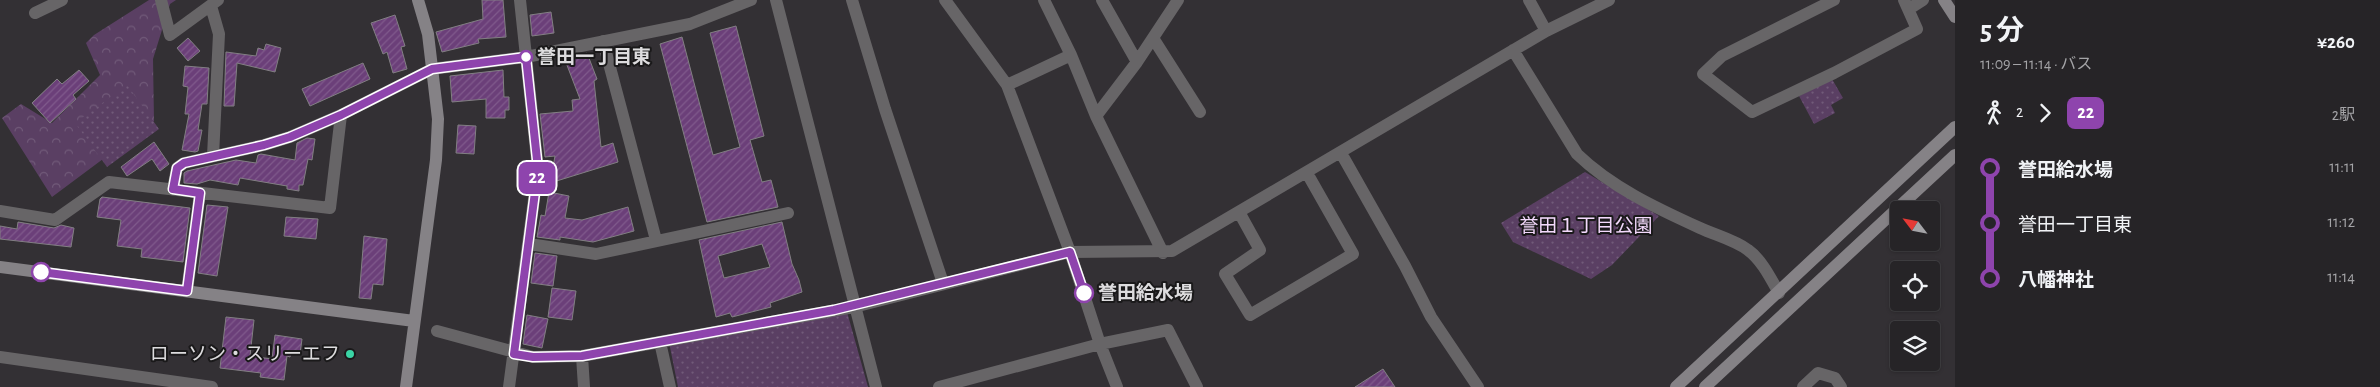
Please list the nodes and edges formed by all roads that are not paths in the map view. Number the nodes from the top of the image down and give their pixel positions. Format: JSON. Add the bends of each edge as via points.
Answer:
{"nodes":[{"id":1,"x":62,"y":0,"type":"edge"},
{"id":2,"x":161,"y":0,"type":"edge"},
{"id":3,"x":419,"y":0,"type":"edge"},
{"id":4,"x":520,"y":0,"type":"edge"},
{"id":5,"x":776,"y":0,"type":"edge"},
{"id":6,"x":852,"y":0,"type":"edge"},
{"id":7,"x":946,"y":0,"type":"edge"},
{"id":8,"x":1044,"y":0,"type":"edge"},
{"id":9,"x":1102,"y":0,"type":"edge"},
{"id":10,"x":1178,"y":0,"type":"edge"},
{"id":11,"x":1529,"y":0,"type":"edge"},
{"id":12,"x":1609,"y":0,"type":"edge"},
{"id":13,"x":1834,"y":0,"type":"edge"},
{"id":14,"x":1923,"y":0,"type":"edge"},
{"id":15,"x":1944,"y":0,"type":"edge"},
{"id":16,"x":748,"y":1,"type":"edge"},
{"id":17,"x":215,"y":3,"type":"edge"},
{"id":18,"x":1906,"y":4,"type":"edge"},
{"id":19,"x":35,"y":13,"type":"dead end"},
{"id":20,"x":1955,"y":17,"type":"edge"},
{"id":21,"x":1546,"y":31,"type":"junction"},
{"id":22,"x":1153,"y":38,"type":"junction"},
{"id":23,"x":603,"y":41,"type":"junction"},
{"id":24,"x":1514,"y":50,"type":"junction"},
{"id":25,"x":1071,"y":55,"type":"junction"},
{"id":26,"x":526,"y":57,"type":"junction"},
{"id":27,"x":1137,"y":62,"type":"junction"},
{"id":28,"x":432,"y":69,"type":"junction"},
{"id":29,"x":1007,"y":85,"type":"junction"},
{"id":30,"x":1200,"y":112,"type":"dead end"},
{"id":31,"x":341,"y":115,"type":"junction"},
{"id":32,"x":1096,"y":116,"type":"junction"},
{"id":33,"x":1955,"y":127,"type":"edge"},
{"id":34,"x":1342,"y":153,"type":"junction"},
{"id":35,"x":1955,"y":155,"type":"edge"},
{"id":36,"x":213,"y":156,"type":"junction"},
{"id":37,"x":1307,"y":173,"type":"junction"},
{"id":38,"x":173,"y":189,"type":"junction"},
{"id":39,"x":200,"y":193,"type":"junction"},
{"id":40,"x":0,"y":211,"type":"edge"},
{"id":41,"x":1239,"y":212,"type":"junction"},
{"id":42,"x":788,"y":214,"type":"dead end"},
{"id":43,"x":656,"y":240,"type":"junction"},
{"id":44,"x":529,"y":244,"type":"junction"},
{"id":45,"x":1070,"y":252,"type":"junction"},
{"id":46,"x":1163,"y":252,"type":"junction"},
{"id":47,"x":0,"y":267,"type":"edge"},
{"id":48,"x":944,"y":283,"type":"junction"},
{"id":49,"x":187,"y":291,"type":"junction"},
{"id":50,"x":1779,"y":293,"type":"junction"},
{"id":51,"x":854,"y":306,"type":"junction"},
{"id":52,"x":414,"y":321,"type":"junction"},
{"id":53,"x":437,"y":331,"type":"dead end"},
{"id":54,"x":660,"y":342,"type":"junction"},
{"id":55,"x":1100,"y":344,"type":"junction"},
{"id":56,"x":514,"y":354,"type":"junction"},
{"id":57,"x":582,"y":356,"type":"junction"},
{"id":58,"x":0,"y":357,"type":"edge"},
{"id":59,"x":212,"y":387,"type":"edge"},
{"id":60,"x":406,"y":387,"type":"edge"},
{"id":61,"x":509,"y":387,"type":"edge"},
{"id":62,"x":584,"y":387,"type":"edge"},
{"id":63,"x":670,"y":387,"type":"edge"},
{"id":64,"x":876,"y":387,"type":"edge"},
{"id":65,"x":939,"y":387,"type":"edge"},
{"id":66,"x":1117,"y":387,"type":"edge"},
{"id":67,"x":1197,"y":387,"type":"edge"},
{"id":68,"x":1478,"y":387,"type":"edge"},
{"id":69,"x":1676,"y":387,"type":"edge"},
{"id":70,"x":1705,"y":387,"type":"edge"},
{"id":71,"x":1803,"y":387,"type":"edge"},
{"id":72,"x":1840,"y":387,"type":"edge"}],
"edges":[{"from":1,"to":19,"type":"street"},
{"from":2,"to":17,"type":"street","via":[[170,35]]},
{"from":3,"to":28,"type":"street","via":[[428,34]]},
{"from":4,"to":26,"type":"street"},
{"from":5,"to":51,"type":"street"},
{"from":6,"to":48,"type":"street"},
{"from":7,"to":29,"type":"street"},
{"from":8,"to":25,"type":"street"},
{"from":9,"to":27,"type":"street"},
{"from":10,"to":22,"type":"street"},
{"from":11,"to":21,"type":"street"},
{"from":12,"to":21,"type":"street"},
{"from":13,"to":18,"type":"street","via":[[1722,56],[1703,74],[1752,112],[1917,29]]},
{"from":14,"to":18,"type":"street"},
{"from":15,"to":20,"type":"street"},
{"from":16,"to":23,"type":"street","via":[[690,24]]},
{"from":17,"to":36,"type":"street","via":[[220,34]]},
{"from":21,"to":24,"type":"street"},
{"from":22,"to":27,"type":"street"},
{"from":22,"to":30,"type":"street"},
{"from":23,"to":26,"type":"street"},
{"from":23,"to":43,"type":"street"},
{"from":24,"to":34,"type":"street"},
{"from":24,"to":50,"type":"street","via":[[1577,154],[1589,166],[1601,177],[1670,215],[1748,250],[1762,265]]},
{"from":25,"to":29,"type":"street"},
{"from":25,"to":32,"type":"street"},
{"from":26,"to":28,"type":"street"},
{"from":26,"to":44,"type":"street","via":[[538,169]]},
{"from":27,"to":32,"type":"street"},
{"from":28,"to":31,"type":"street"},
{"from":28,"to":52,"type":"street","via":[[438,119],[436,160]]},
{"from":29,"to":45,"type":"street"},
{"from":31,"to":36,"type":"street","via":[[264,145]]},
{"from":31,"to":39,"type":"street","via":[[330,208]]},
{"from":32,"to":46,"type":"street"},
{"from":33,"to":50,"type":"street"},
{"from":34,"to":37,"type":"street"},
{"from":34,"to":68,"type":"street","via":[[1431,318]]},
{"from":35,"to":70,"type":"street"},
{"from":36,"to":38,"type":"street","via":[[184,163],[177,168]]},
{"from":37,"to":41,"type":"street"},
{"from":37,"to":41,"type":"street","via":[[1353,254],[1250,315],[1225,274],[1260,250]]},
{"from":38,"to":39,"type":"street"},
{"from":38,"to":40,"type":"street","via":[[109,182],[55,220]]},
{"from":39,"to":49,"type":"street"},
{"from":41,"to":46,"type":"street","via":[[1172,251]]},
{"from":42,"to":43,"type":"street"},
{"from":43,"to":44,"type":"street","via":[[596,254]]},
{"from":44,"to":56,"type":"street"},
{"from":45,"to":46,"type":"street"},
{"from":45,"to":48,"type":"street"},
{"from":45,"to":55,"type":"street"},
{"from":47,"to":49,"type":"street"},
{"from":48,"to":51,"type":"street"},
{"from":49,"to":52,"type":"street"},
{"from":50,"to":69,"type":"street"},
{"from":51,"to":54,"type":"street"},
{"from":51,"to":64,"type":"street"},
{"from":52,"to":60,"type":"street"},
{"from":53,"to":56,"type":"street"},
{"from":54,"to":57,"type":"street"},
{"from":54,"to":63,"type":"street"},
{"from":55,"to":65,"type":"street"},
{"from":55,"to":66,"type":"street"},
{"from":55,"to":67,"type":"street","via":[[1168,330]]},
{"from":56,"to":57,"type":"street"},
{"from":56,"to":61,"type":"street"},
{"from":57,"to":62,"type":"street"},
{"from":58,"to":59,"type":"street"},
{"from":71,"to":72,"type":"street","via":[[1818,374],[1835,378]]}]}
